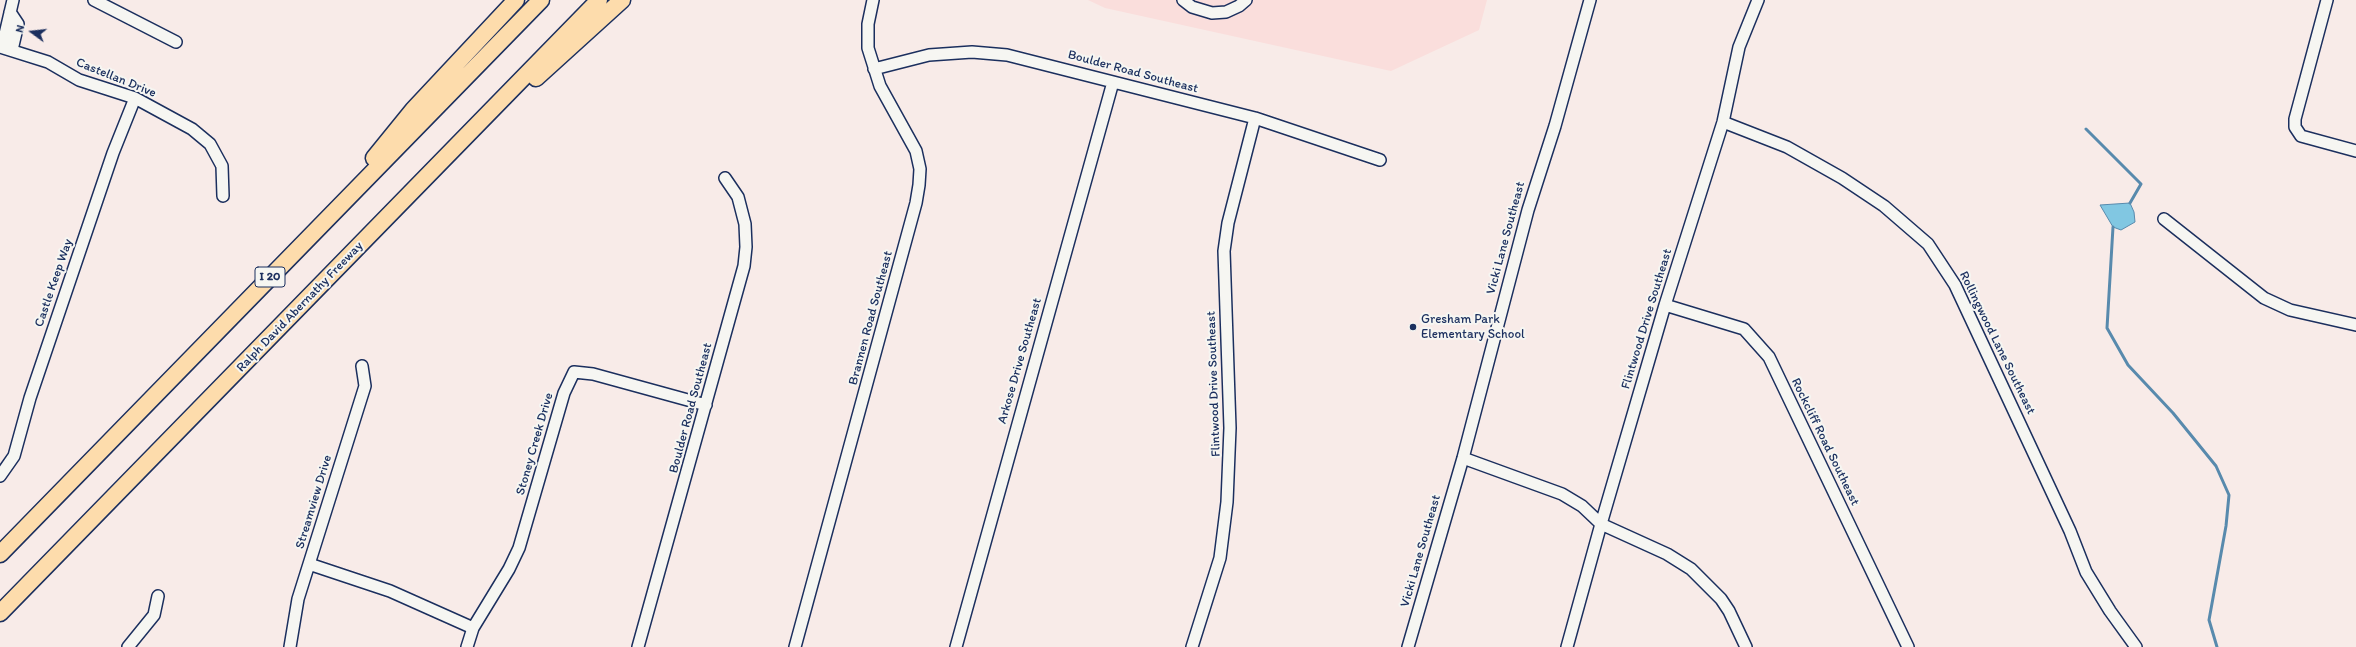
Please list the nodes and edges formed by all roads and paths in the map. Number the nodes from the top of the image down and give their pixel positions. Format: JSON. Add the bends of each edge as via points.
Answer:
{"nodes":[{"id":1,"x":13,"y":0,"type":"edge"},
{"id":2,"x":94,"y":0,"type":"edge"},
{"id":3,"x":516,"y":0,"type":"edge"},
{"id":4,"x":541,"y":0,"type":"edge"},
{"id":5,"x":599,"y":0,"type":"edge"},
{"id":6,"x":622,"y":0,"type":"edge"},
{"id":7,"x":874,"y":0,"type":"edge"},
{"id":8,"x":1183,"y":0,"type":"edge"},
{"id":9,"x":1246,"y":0,"type":"edge"},
{"id":10,"x":1590,"y":0,"type":"edge"},
{"id":11,"x":1758,"y":0,"type":"edge"},
{"id":12,"x":2327,"y":0,"type":"edge"},
{"id":13,"x":176,"y":42,"type":"dead end"},
{"id":14,"x":5,"y":48,"type":"edge"},
{"id":15,"x":874,"y":69,"type":"junction"},
{"id":16,"x":1113,"y":82,"type":"junction"},
{"id":17,"x":135,"y":98,"type":"junction"},
{"id":18,"x":1255,"y":118,"type":"junction"},
{"id":19,"x":1723,"y":122,"type":"junction"},
{"id":20,"x":2356,"y":151,"type":"edge"},
{"id":21,"x":1380,"y":160,"type":"dead end"},
{"id":22,"x":725,"y":178,"type":"dead end"},
{"id":23,"x":413,"y":191,"type":"junction"},
{"id":24,"x":222,"y":196,"type":"dead end"},
{"id":25,"x":2164,"y":219,"type":"dead end"},
{"id":26,"x":306,"y":240,"type":"junction"},
{"id":27,"x":1666,"y":305,"type":"junction"},
{"id":28,"x":2356,"y":325,"type":"edge"},
{"id":29,"x":362,"y":366,"type":"dead end"},
{"id":30,"x":706,"y":405,"type":"junction"},
{"id":31,"x":1463,"y":458,"type":"junction"},
{"id":32,"x":0,"y":476,"type":"edge"},
{"id":33,"x":1600,"y":524,"type":"junction"},
{"id":34,"x":0,"y":554,"type":"edge"},
{"id":35,"x":309,"y":564,"type":"junction"},
{"id":36,"x":158,"y":596,"type":"dead end"},
{"id":37,"x":0,"y":612,"type":"edge"},
{"id":38,"x":473,"y":628,"type":"junction"},
{"id":39,"x":128,"y":647,"type":"edge"},
{"id":40,"x":290,"y":647,"type":"edge"},
{"id":41,"x":467,"y":647,"type":"edge"},
{"id":42,"x":638,"y":647,"type":"edge"},
{"id":43,"x":795,"y":647,"type":"edge"},
{"id":44,"x":956,"y":647,"type":"edge"},
{"id":45,"x":1192,"y":647,"type":"edge"},
{"id":46,"x":1408,"y":647,"type":"edge"},
{"id":47,"x":1567,"y":647,"type":"edge"},
{"id":48,"x":1746,"y":647,"type":"edge"},
{"id":49,"x":1908,"y":647,"type":"edge"},
{"id":50,"x":2136,"y":647,"type":"edge"}],
"edges":[{"from":1,"to":14,"type":"street","via":[[10,12],[18,24]]},
{"from":2,"to":13,"type":"street"},
{"from":3,"to":26,"type":"highway","via":[[413,110]]},
{"from":4,"to":26,"type":"highway","number":"I 20"},
{"from":5,"to":23,"type":"highway","name":"Ralph David Abernathy Freeway"},
{"from":6,"to":23,"type":"highway"},
{"from":7,"to":15,"type":"street","name":"Brannen Road Southeast","via":[[868,48]]},
{"from":8,"to":9,"type":"street","via":[[1192,7],[1212,13],[1226,12]]},
{"from":10,"to":31,"type":"street","name":"Vicki Lane Southeast","via":[[1555,126],[1528,210]]},
{"from":11,"to":19,"type":"street","name":"Flintwood Drive Southeast","via":[[1739,47]]},
{"from":12,"to":20,"type":"street","via":[[2294,119],[2295,128],[2301,136]]},
{"from":14,"to":17,"type":"street","name":"Castellan Drive","via":[[48,62],[79,80]]},
{"from":15,"to":16,"type":"street","name":"Boulder Road Southeast","via":[[929,55],[989,52],[1032,60]]},
{"from":15,"to":43,"type":"street","name":"Brannen Road Southeast","via":[[916,151],[920,168],[919,185]]},
{"from":16,"to":18,"type":"street","name":"Boulder Road Southeast"},
{"from":16,"to":44,"type":"street","name":"Arkose Drive Southeast"},
{"from":17,"to":24,"type":"street","name":"Castellan Drive","via":[[192,129],[210,144],[222,166]]},
{"from":17,"to":32,"type":"street","name":"Castle Keep Way","via":[[113,153],[30,398],[14,456]]},
{"from":18,"to":21,"type":"street","name":"Boulder Road Southeast"},
{"from":18,"to":45,"type":"street","name":"Flintwood Drive Southeast","via":[[1228,223],[1224,251],[1230,428],[1228,502],[1220,558]]},
{"from":19,"to":27,"type":"street","name":"Flintwood Drive Southeast"},
{"from":19,"to":50,"type":"street","name":"Rollingwood Lane Southeast","via":[[1787,147],[1842,178],[1884,206],[1928,244],[1955,285],[2070,531],[2086,572]]},
{"from":22,"to":30,"type":"street","name":"Boulder Road Southeast","via":[[738,197],[745,224],[746,247],[742,273]]},
{"from":23,"to":37,"type":"highway","name":"Ralph David Abernathy Freeway"},
{"from":25,"to":28,"type":"street","via":[[2264,298],[2290,310]]},
{"from":26,"to":34,"type":"highway","number":"I 20"},
{"from":27,"to":33,"type":"street","name":"Flintwood Drive Southeast"},
{"from":27,"to":49,"type":"street","name":"Rockcliff Road Southeast","via":[[1744,329],[1768,357]]},
{"from":29,"to":35,"type":"street","name":"Streamview Drive","via":[[366,386]]},
{"from":30,"to":38,"type":"street","name":"Stoney Creek Drive","via":[[572,369],[519,548]]},
{"from":30,"to":42,"type":"street","name":"Boulder Road Southeast"},
{"from":31,"to":33,"type":"street","via":[[1562,494],[1582,506]]},
{"from":31,"to":46,"type":"street","name":"Vicki Lane Southeast"},
{"from":33,"to":47,"type":"street","name":"Flintwood Drive Southeast"},
{"from":33,"to":48,"type":"street","via":[[1667,554],[1702,578],[1729,611]]},
{"from":35,"to":38,"type":"street","via":[[390,591]]},
{"from":35,"to":40,"type":"street","name":"Streamview Drive","via":[[298,599]]},
{"from":36,"to":39,"type":"street","via":[[154,615]]},
{"from":38,"to":41,"type":"street","name":"Stoney Creek Drive"}]}
